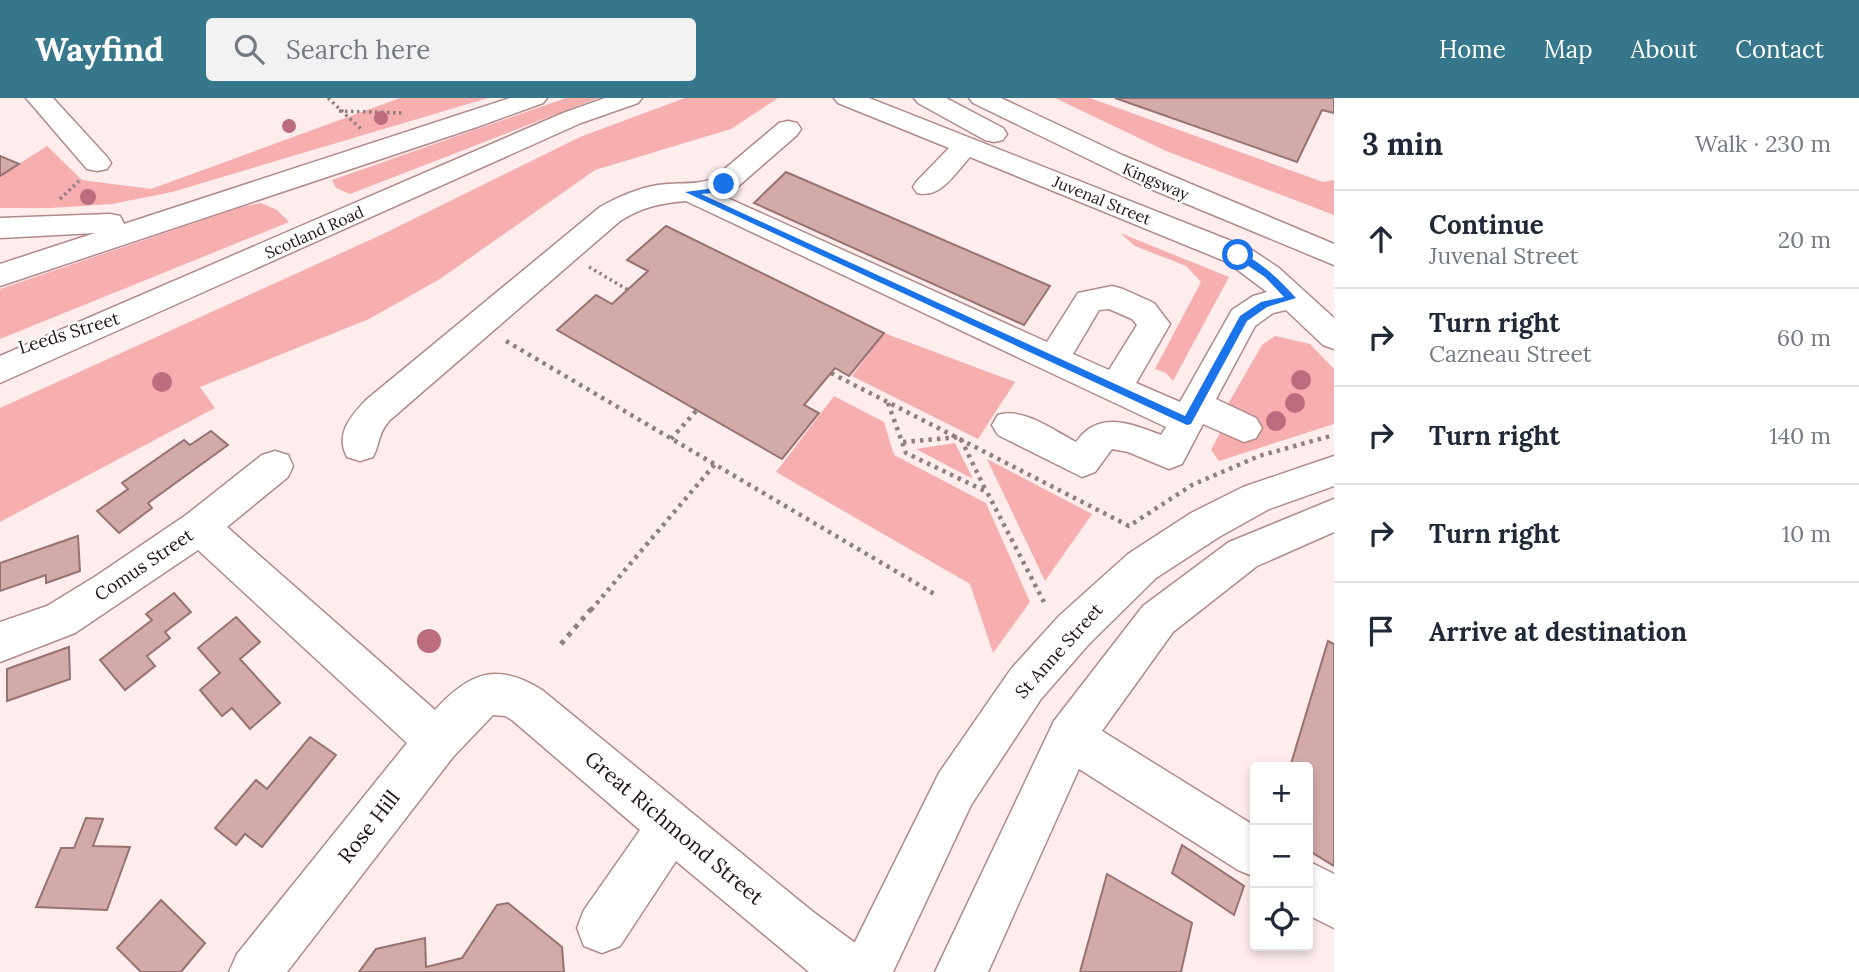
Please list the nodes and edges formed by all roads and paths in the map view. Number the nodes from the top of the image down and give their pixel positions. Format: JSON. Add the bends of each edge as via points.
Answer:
{"nodes":[{"id":1,"x":39,"y":98,"type":"edge"},
{"id":2,"x":328,"y":98,"type":"edge"},
{"id":3,"x":534,"y":98,"type":"edge"},
{"id":4,"x":629,"y":98,"type":"edge"},
{"id":5,"x":847,"y":98,"type":"edge"},
{"id":6,"x":982,"y":98,"type":"edge"},
{"id":7,"x":1024,"y":98,"type":"edge"},
{"id":8,"x":935,"y":99,"type":"edge"},
{"id":9,"x":339,"y":111,"type":"junction"},
{"id":10,"x":406,"y":113,"type":"dead end"},
{"id":11,"x":788,"y":129,"type":"dead end"},
{"id":12,"x":368,"y":134,"type":"dead end"},
{"id":13,"x":966,"y":146,"type":"junction"},
{"id":14,"x":97,"y":163,"type":"joint"},
{"id":15,"x":318,"y":171,"type":"junction"},
{"id":16,"x":927,"y":187,"type":"dead end"},
{"id":17,"x":690,"y":192,"type":"junction"},
{"id":18,"x":244,"y":194,"type":"junction"},
{"id":19,"x":56,"y":204,"type":"dead end"},
{"id":20,"x":368,"y":209,"type":"junction"},
{"id":21,"x":172,"y":216,"type":"junction"},
{"id":22,"x":0,"y":229,"type":"edge"},
{"id":23,"x":290,"y":242,"type":"junction"},
{"id":24,"x":1326,"y":244,"type":"edge"},
{"id":25,"x":564,"y":253,"type":"junction"},
{"id":26,"x":0,"y":275,"type":"edge"},
{"id":27,"x":628,"y":290,"type":"dead end"},
{"id":28,"x":1292,"y":298,"type":"junction"},
{"id":29,"x":138,"y":311,"type":"junction"},
{"id":30,"x":479,"y":325,"type":"junction"},
{"id":31,"x":1334,"y":337,"type":"edge"},
{"id":32,"x":0,"y":354,"type":"edge"},
{"id":33,"x":1053,"y":360,"type":"junction"},
{"id":34,"x":0,"y":370,"type":"edge"},
{"id":35,"x":831,"y":373,"type":"dead end"},
{"id":36,"x":1116,"y":388,"type":"junction"},
{"id":37,"x":887,"y":401,"type":"junction"},
{"id":38,"x":697,"y":410,"type":"dead end"},
{"id":39,"x":1191,"y":413,"type":"junction"},
{"id":40,"x":1010,"y":425,"type":"dead end"},
{"id":41,"x":1244,"y":428,"type":"dead end"},
{"id":42,"x":960,"y":437,"type":"junction"},
{"id":43,"x":671,"y":439,"type":"junction"},
{"id":44,"x":903,"y":442,"type":"junction"},
{"id":45,"x":360,"y":447,"type":"dead end"},
{"id":46,"x":715,"y":464,"type":"junction"},
{"id":47,"x":275,"y":466,"type":"dead end"},
{"id":48,"x":1334,"y":471,"type":"edge"},
{"id":49,"x":987,"y":492,"type":"junction"},
{"id":50,"x":1334,"y":515,"type":"edge"},
{"id":51,"x":1129,"y":526,"type":"dead end"},
{"id":52,"x":200,"y":527,"type":"junction"},
{"id":53,"x":936,"y":595,"type":"dead end"},
{"id":54,"x":1065,"y":640,"type":"junction"},
{"id":55,"x":0,"y":642,"type":"edge"},
{"id":56,"x":561,"y":644,"type":"dead end"},
{"id":57,"x":493,"y":694,"type":"joint"},
{"id":58,"x":1070,"y":737,"type":"junction"},
{"id":59,"x":437,"y":741,"type":"junction"},
{"id":60,"x":672,"y":826,"type":"junction"},
{"id":61,"x":1250,"y":850,"type":"edge"},
{"id":62,"x":1311,"y":888,"type":"edge"},
{"id":63,"x":1334,"y":903,"type":"edge"},
{"id":64,"x":603,"y":928,"type":"dead end"},
{"id":65,"x":255,"y":972,"type":"edge"},
{"id":66,"x":852,"y":972,"type":"edge"},
{"id":67,"x":866,"y":972,"type":"edge"},
{"id":68,"x":961,"y":972,"type":"edge"}],
"edges":[{"from":1,"to":14,"type":"main road"},
{"from":2,"to":9,"type":"path"},
{"from":3,"to":15,"type":"main road"},
{"from":4,"to":20,"type":"main road","name":"Scotland Road","via":[[572,118]]},
{"from":5,"to":13,"type":"main road","name":"Juvenal Street"},
{"from":6,"to":24,"type":"main road","name":"Kingsway","via":[[1062,139]]},
{"from":7,"to":24,"type":"main road","name":"Kingsway"},
{"from":8,"to":24,"type":"main road","via":[[1038,156],[1194,217]]},
{"from":9,"to":10,"type":"path"},
{"from":9,"to":12,"type":"path"},
{"from":11,"to":17,"type":"main road","via":[[724,184],[710,191]]},
{"from":13,"to":16,"type":"main road"},
{"from":13,"to":28,"type":"main road","name":"Juvenal Street","via":[[1238,255]]},
{"from":14,"to":19,"type":"path"},
{"from":15,"to":18,"type":"main road"},
{"from":15,"to":20,"type":"main road","via":[[314,186],[324,200]]},
{"from":17,"to":25,"type":"main road","via":[[657,194],[629,203]]},
{"from":17,"to":33,"type":"main road"},
{"from":18,"to":21,"type":"main road"},
{"from":18,"to":23,"type":"main road","via":[[273,197],[292,209],[297,225]]},
{"from":20,"to":23,"type":"main road","name":"Scotland Road"},
{"from":21,"to":22,"type":"main road"},
{"from":21,"to":26,"type":"main road"},
{"from":23,"to":29,"type":"main road","name":"Scotland Road"},
{"from":25,"to":27,"type":"path"},
{"from":25,"to":30,"type":"main road"},
{"from":28,"to":31,"type":"main road","name":"Juvenal Street"},
{"from":28,"to":39,"type":"main road","via":[[1264,304],[1243,318]]},
{"from":29,"to":32,"type":"main road","name":"Leeds Street"},
{"from":29,"to":34,"type":"main road","name":"Scotland Road"},
{"from":30,"to":43,"type":"path"},
{"from":30,"to":45,"type":"main road","via":[[378,410],[362,428]]},
{"from":33,"to":36,"type":"main road"},
{"from":33,"to":36,"type":"main road","via":[[1089,301],[1112,297],[1143,311],[1154,324]]},
{"from":35,"to":37,"type":"path"},
{"from":36,"to":39,"type":"main road"},
{"from":37,"to":42,"type":"path"},
{"from":37,"to":44,"type":"path"},
{"from":38,"to":43,"type":"path"},
{"from":39,"to":40,"type":"main road","via":[[1169,454],[1107,434],[1082,462]]},
{"from":39,"to":41,"type":"main road"},
{"from":42,"to":44,"type":"path"},
{"from":42,"to":49,"type":"path"},
{"from":42,"to":51,"type":"path"},
{"from":43,"to":46,"type":"path"},
{"from":44,"to":49,"type":"path","via":[[906,453]]},
{"from":46,"to":53,"type":"path"},
{"from":46,"to":56,"type":"path"},
{"from":47,"to":52,"type":"main road","name":"Comus Street"},
{"from":48,"to":54,"type":"main road","name":"St Anne Street","via":[[1256,498],[1205,525],[1142,566]]},
{"from":49,"to":54,"type":"path"},
{"from":50,"to":58,"type":"main road","via":[[1243,554],[1158,619]]},
{"from":52,"to":55,"type":"main road","name":"Comus Street","via":[[60,620]]},
{"from":52,"to":59,"type":"main road"},
{"from":54,"to":67,"type":"main road","name":"St Anne Street","via":[[1026,684],[955,789]]},
{"from":57,"to":59,"type":"main road","name":"Rose Hill","via":[[477,700]]},
{"from":57,"to":60,"type":"main road","name":"Great Richmond Street","via":[[512,695],[527,705]]},
{"from":58,"to":61,"type":"main road"},
{"from":58,"to":68,"type":"main road"},
{"from":59,"to":65,"type":"main road","name":"Rose Hill"},
{"from":60,"to":64,"type":"main road"},
{"from":60,"to":66,"type":"main road","name":"Great Richmond Street"},
{"from":62,"to":63,"type":"main road"}]}
